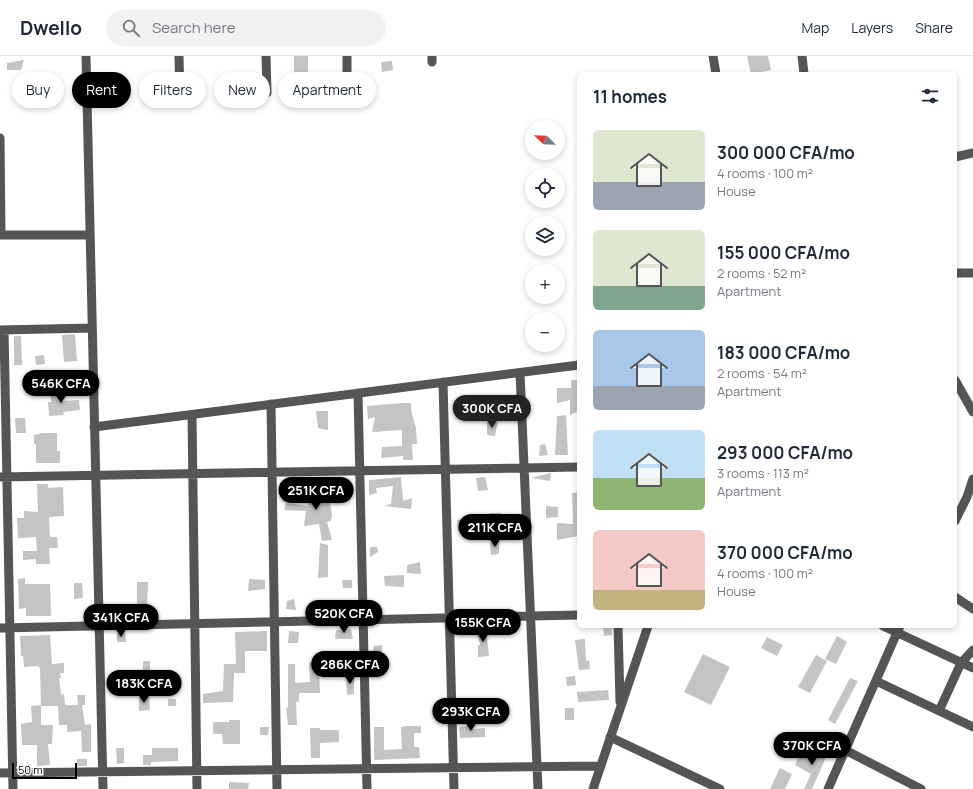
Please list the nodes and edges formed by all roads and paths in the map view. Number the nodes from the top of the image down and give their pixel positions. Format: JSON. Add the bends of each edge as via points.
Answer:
{"nodes":[{"id":1,"x":86,"y":56,"type":"edge"},
{"id":2,"x":179,"y":56,"type":"edge"},
{"id":3,"x":266,"y":56,"type":"edge"},
{"id":4,"x":347,"y":56,"type":"edge"},
{"id":5,"x":713,"y":56,"type":"edge"},
{"id":6,"x":802,"y":56,"type":"edge"},
{"id":7,"x":179,"y":72,"type":"edge"},
{"id":8,"x":266,"y":72,"type":"edge"},
{"id":9,"x":347,"y":72,"type":"edge"},
{"id":10,"x":716,"y":72,"type":"edge"},
{"id":11,"x":804,"y":72,"type":"edge"},
{"id":12,"x":0,"y":138,"type":"edge"},
{"id":13,"x":973,"y":153,"type":"edge"},
{"id":14,"x":957,"y":157,"type":"edge"},
{"id":15,"x":1,"y":235,"type":"edge"},
{"id":16,"x":90,"y":235,"type":"junction"},
{"id":17,"x":957,"y":273,"type":"edge"},
{"id":18,"x":973,"y":273,"type":"edge"},
{"id":19,"x":92,"y":328,"type":"junction"},
{"id":20,"x":2,"y":330,"type":"edge"},
{"id":21,"x":577,"y":365,"type":"edge"},
{"id":22,"x":520,"y":373,"type":"junction"},
{"id":23,"x":443,"y":382,"type":"junction"},
{"id":24,"x":957,"y":384,"type":"edge"},
{"id":25,"x":358,"y":393,"type":"junction"},
{"id":26,"x":271,"y":404,"type":"junction"},
{"id":27,"x":973,"y":412,"type":"edge"},
{"id":28,"x":192,"y":415,"type":"junction"},
{"id":29,"x":94,"y":427,"type":"junction"},
{"id":30,"x":577,"y":467,"type":"edge"},
{"id":31,"x":444,"y":468,"type":"junction"},
{"id":32,"x":525,"y":468,"type":"junction"},
{"id":33,"x":361,"y":470,"type":"junction"},
{"id":34,"x":271,"y":472,"type":"junction"},
{"id":35,"x":192,"y":474,"type":"junction"},
{"id":36,"x":96,"y":475,"type":"junction"},
{"id":37,"x":4,"y":477,"type":"edge"},
{"id":38,"x":973,"y":479,"type":"edge"},
{"id":39,"x":957,"y":517,"type":"edge"},
{"id":40,"x":957,"y":598,"type":"edge"},
{"id":41,"x":973,"y":609,"type":"edge"},
{"id":42,"x":577,"y":616,"type":"edge"},
{"id":43,"x":532,"y":617,"type":"junction"},
{"id":44,"x":449,"y":618,"type":"junction"},
{"id":45,"x":363,"y":620,"type":"junction"},
{"id":46,"x":274,"y":622,"type":"junction"},
{"id":47,"x":195,"y":624,"type":"junction"},
{"id":48,"x":99,"y":626,"type":"junction"},
{"id":49,"x":0,"y":628,"type":"edge"},
{"id":50,"x":10,"y":628,"type":"junction"},
{"id":51,"x":618,"y":628,"type":"edge"},
{"id":52,"x":647,"y":628,"type":"edge"},
{"id":53,"x":899,"y":630,"type":"edge"},
{"id":54,"x":973,"y":650,"type":"edge"},
{"id":55,"x":961,"y":663,"type":"junction"},
{"id":56,"x":973,"y":668,"type":"edge"},
{"id":57,"x":876,"y":681,"type":"junction"},
{"id":58,"x":620,"y":709,"type":"junction"},
{"id":59,"x":939,"y":711,"type":"junction"},
{"id":60,"x":973,"y":727,"type":"edge"},
{"id":61,"x":610,"y":737,"type":"junction"},
{"id":62,"x":846,"y":750,"type":"junction"},
{"id":63,"x":539,"y":766,"type":"junction"},
{"id":64,"x":601,"y":766,"type":"junction"},
{"id":65,"x":453,"y":768,"type":"junction"},
{"id":66,"x":367,"y":769,"type":"junction"},
{"id":67,"x":277,"y":770,"type":"junction"},
{"id":68,"x":197,"y":771,"type":"junction"},
{"id":69,"x":102,"y":772,"type":"junction"},
{"id":70,"x":0,"y":773,"type":"edge"},
{"id":71,"x":12,"y":773,"type":"junction"},
{"id":72,"x":13,"y":789,"type":"edge"},
{"id":73,"x":103,"y":789,"type":"edge"},
{"id":74,"x":197,"y":789,"type":"edge"},
{"id":75,"x":277,"y":789,"type":"edge"},
{"id":76,"x":367,"y":789,"type":"edge"},
{"id":77,"x":454,"y":789,"type":"edge"},
{"id":78,"x":538,"y":789,"type":"edge"},
{"id":79,"x":593,"y":789,"type":"edge"},
{"id":80,"x":720,"y":789,"type":"edge"},
{"id":81,"x":828,"y":789,"type":"edge"},
{"id":82,"x":921,"y":789,"type":"edge"}],
"edges":[{"from":1,"to":16,"type":"street"},
{"from":2,"to":7,"type":"street"},
{"from":3,"to":8,"type":"street"},
{"from":4,"to":9,"type":"street"},
{"from":5,"to":10,"type":"street"},
{"from":6,"to":11,"type":"street"},
{"from":12,"to":15,"type":"street"},
{"from":13,"to":14,"type":"street"},
{"from":15,"to":16,"type":"street"},
{"from":16,"to":19,"type":"street"},
{"from":17,"to":18,"type":"street"},
{"from":19,"to":20,"type":"street"},
{"from":19,"to":29,"type":"street"},
{"from":20,"to":37,"type":"street"},
{"from":21,"to":22,"type":"street"},
{"from":22,"to":23,"type":"street"},
{"from":22,"to":32,"type":"street"},
{"from":23,"to":25,"type":"street"},
{"from":23,"to":31,"type":"street"},
{"from":24,"to":27,"type":"street"},
{"from":25,"to":26,"type":"street"},
{"from":25,"to":33,"type":"street"},
{"from":26,"to":28,"type":"street"},
{"from":26,"to":34,"type":"street"},
{"from":28,"to":29,"type":"street"},
{"from":28,"to":35,"type":"street"},
{"from":29,"to":36,"type":"street"},
{"from":30,"to":32,"type":"street"},
{"from":31,"to":32,"type":"street"},
{"from":31,"to":33,"type":"street"},
{"from":31,"to":44,"type":"street"},
{"from":32,"to":43,"type":"street"},
{"from":33,"to":34,"type":"street"},
{"from":33,"to":45,"type":"street"},
{"from":34,"to":35,"type":"street"},
{"from":34,"to":46,"type":"street"},
{"from":35,"to":36,"type":"street"},
{"from":35,"to":47,"type":"street"},
{"from":36,"to":37,"type":"street"},
{"from":36,"to":48,"type":"street"},
{"from":37,"to":50,"type":"street"},
{"from":38,"to":39,"type":"street"},
{"from":40,"to":41,"type":"street"},
{"from":42,"to":43,"type":"street"},
{"from":43,"to":44,"type":"street"},
{"from":43,"to":63,"type":"street"},
{"from":44,"to":45,"type":"street"},
{"from":44,"to":65,"type":"street"},
{"from":45,"to":46,"type":"street"},
{"from":45,"to":66,"type":"street"},
{"from":46,"to":47,"type":"street"},
{"from":46,"to":67,"type":"street"},
{"from":47,"to":48,"type":"street"},
{"from":47,"to":68,"type":"street"},
{"from":48,"to":50,"type":"street"},
{"from":48,"to":69,"type":"street"},
{"from":49,"to":50,"type":"street"},
{"from":50,"to":71,"type":"street"},
{"from":51,"to":58,"type":"street"},
{"from":52,"to":58,"type":"street"},
{"from":53,"to":55,"type":"street"},
{"from":53,"to":57,"type":"street"},
{"from":54,"to":55,"type":"street"},
{"from":55,"to":56,"type":"street"},
{"from":55,"to":59,"type":"street"},
{"from":57,"to":59,"type":"street"},
{"from":57,"to":62,"type":"street"},
{"from":58,"to":61,"type":"street"},
{"from":59,"to":60,"type":"street"},
{"from":61,"to":64,"type":"street"},
{"from":61,"to":80,"type":"street"},
{"from":62,"to":81,"type":"street"},
{"from":62,"to":82,"type":"street"},
{"from":63,"to":64,"type":"street"},
{"from":63,"to":65,"type":"street"},
{"from":63,"to":78,"type":"street"},
{"from":64,"to":79,"type":"street"},
{"from":65,"to":66,"type":"street"},
{"from":65,"to":77,"type":"street"},
{"from":66,"to":67,"type":"street"},
{"from":66,"to":76,"type":"street"},
{"from":67,"to":68,"type":"street"},
{"from":67,"to":75,"type":"street"},
{"from":68,"to":69,"type":"street"},
{"from":68,"to":74,"type":"street"},
{"from":69,"to":71,"type":"street"},
{"from":69,"to":73,"type":"street"},
{"from":70,"to":71,"type":"street"},
{"from":71,"to":72,"type":"street"}]}
